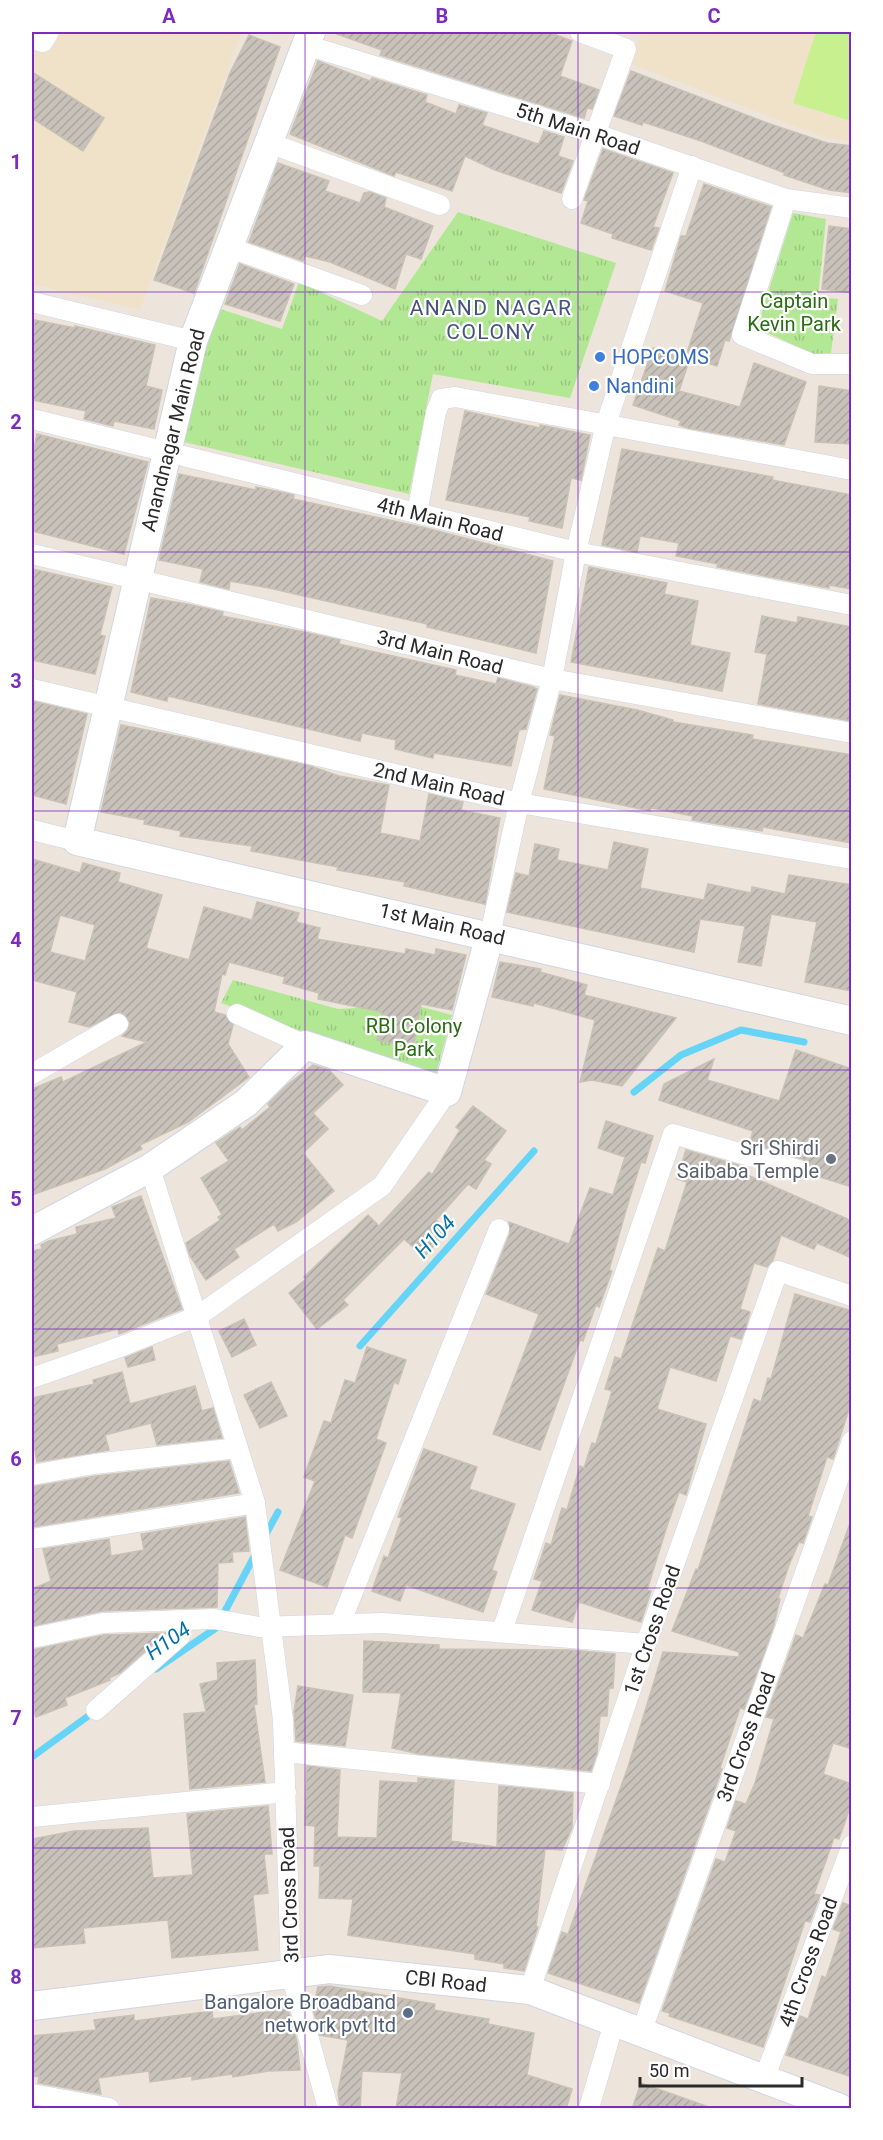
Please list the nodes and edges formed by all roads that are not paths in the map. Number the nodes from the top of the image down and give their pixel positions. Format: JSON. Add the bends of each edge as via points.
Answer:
{"nodes":[{"id":1,"x":49,"y":32,"type":"edge"},
{"id":2,"x":580,"y":32,"type":"edge"},
{"id":3,"x":309,"y":38,"type":"edge"},
{"id":4,"x":32,"y":39,"type":"edge"},
{"id":5,"x":596,"y":134,"type":"junction"},
{"id":6,"x":269,"y":143,"type":"junction"},
{"id":7,"x":692,"y":166,"type":"junction"},
{"id":8,"x":572,"y":199,"type":"dead end"},
{"id":9,"x":786,"y":199,"type":"junction"},
{"id":10,"x":440,"y":206,"type":"dead end"},
{"id":11,"x":852,"y":208,"type":"edge"},
{"id":12,"x":228,"y":247,"type":"junction"},
{"id":13,"x":362,"y":296,"type":"dead end"},
{"id":14,"x":32,"y":302,"type":"edge"},
{"id":15,"x":193,"y":341,"type":"junction"},
{"id":16,"x":852,"y":364,"type":"edge"},
{"id":17,"x":32,"y":419,"type":"edge"},
{"id":18,"x":606,"y":424,"type":"junction"},
{"id":19,"x":166,"y":453,"type":"junction"},
{"id":20,"x":852,"y":470,"type":"edge"},
{"id":21,"x":417,"y":513,"type":"junction"},
{"id":22,"x":576,"y":552,"type":"junction"},
{"id":23,"x":32,"y":554,"type":"edge"},
{"id":24,"x":137,"y":579,"type":"junction"},
{"id":25,"x":852,"y":605,"type":"edge"},
{"id":26,"x":552,"y":679,"type":"junction"},
{"id":27,"x":32,"y":689,"type":"edge"},
{"id":28,"x":108,"y":706,"type":"junction"},
{"id":29,"x":852,"y":733,"type":"edge"},
{"id":30,"x":519,"y":803,"type":"junction"},
{"id":31,"x":32,"y":830,"type":"edge"},
{"id":32,"x":77,"y":841,"type":"junction"},
{"id":33,"x":852,"y":859,"type":"edge"},
{"id":34,"x":490,"y":935,"type":"junction"},
{"id":35,"x":237,"y":1014,"type":"dead end"},
{"id":36,"x":852,"y":1021,"type":"edge"},
{"id":37,"x":118,"y":1024,"type":"dead end"},
{"id":38,"x":305,"y":1045,"type":"junction"},
{"id":39,"x":32,"y":1074,"type":"edge"},
{"id":40,"x":447,"y":1092,"type":"junction"},
{"id":41,"x":150,"y":1168,"type":"junction"},
{"id":42,"x":799,"y":1170,"type":"dead end"},
{"id":43,"x":499,"y":1229,"type":"dead end"},
{"id":44,"x":32,"y":1231,"type":"edge"},
{"id":45,"x":852,"y":1296,"type":"edge"},
{"id":46,"x":198,"y":1316,"type":"junction"},
{"id":47,"x":32,"y":1377,"type":"edge"},
{"id":48,"x":852,"y":1441,"type":"edge"},
{"id":49,"x":238,"y":1448,"type":"junction"},
{"id":50,"x":32,"y":1475,"type":"edge"},
{"id":51,"x":255,"y":1503,"type":"junction"},
{"id":52,"x":32,"y":1539,"type":"edge"},
{"id":53,"x":182,"y":1620,"type":"junction"},
{"id":54,"x":340,"y":1624,"type":"junction"},
{"id":55,"x":264,"y":1627,"type":"junction"},
{"id":56,"x":502,"y":1631,"type":"junction"},
{"id":57,"x":32,"y":1638,"type":"edge"},
{"id":58,"x":646,"y":1644,"type":"junction"},
{"id":59,"x":96,"y":1710,"type":"dead end"},
{"id":60,"x":284,"y":1752,"type":"junction"},
{"id":61,"x":600,"y":1784,"type":"junction"},
{"id":62,"x":286,"y":1792,"type":"junction"},
{"id":63,"x":32,"y":1817,"type":"edge"},
{"id":64,"x":852,"y":1845,"type":"edge"},
{"id":65,"x":291,"y":1974,"type":"junction"},
{"id":66,"x":530,"y":1990,"type":"junction"},
{"id":67,"x":32,"y":2006,"type":"edge"},
{"id":68,"x":615,"y":2023,"type":"junction"},
{"id":69,"x":641,"y":2033,"type":"junction"},
{"id":70,"x":764,"y":2079,"type":"junction"},
{"id":71,"x":32,"y":2094,"type":"edge"},
{"id":72,"x":109,"y":2109,"type":"edge"},
{"id":73,"x":328,"y":2109,"type":"edge"},
{"id":74,"x":589,"y":2109,"type":"edge"},
{"id":75,"x":840,"y":2109,"type":"edge"}],
"edges":[{"from":1,"to":4,"type":"street","via":[[43,42]]},
{"from":2,"to":5,"type":"street","via":[[626,49]]},
{"from":3,"to":5,"type":"street","name":"5th Main Road"},
{"from":3,"to":6,"type":"street","name":"Anandnagar Main Road"},
{"from":5,"to":7,"type":"street","name":"5th Main Road"},
{"from":5,"to":8,"type":"street"},
{"from":6,"to":10,"type":"street"},
{"from":6,"to":12,"type":"street","name":"Anandnagar Main Road"},
{"from":7,"to":9,"type":"street","name":"5th Main Road"},
{"from":7,"to":18,"type":"street"},
{"from":9,"to":11,"type":"street","name":"5th Main Road"},
{"from":9,"to":16,"type":"street","via":[[742,335],[812,364]]},
{"from":12,"to":13,"type":"street"},
{"from":12,"to":15,"type":"street","name":"Anandnagar Main Road"},
{"from":14,"to":15,"type":"street"},
{"from":15,"to":19,"type":"street","name":"Anandnagar Main Road"},
{"from":17,"to":19,"type":"street","name":"4th Main Road"},
{"from":18,"to":20,"type":"street"},
{"from":18,"to":21,"type":"street","via":[[455,397],[441,399]]},
{"from":18,"to":22,"type":"street"},
{"from":19,"to":21,"type":"street","name":"4th Main Road"},
{"from":19,"to":24,"type":"street","name":"Anandnagar Main Road"},
{"from":21,"to":22,"type":"street","name":"4th Main Road"},
{"from":22,"to":25,"type":"street","name":"4th Main Road"},
{"from":22,"to":26,"type":"street"},
{"from":23,"to":24,"type":"street","name":"3rd Main Road"},
{"from":24,"to":26,"type":"street","name":"3rd Main Road"},
{"from":24,"to":28,"type":"street","name":"Anandnagar Main Road"},
{"from":26,"to":29,"type":"street","name":"3rd Main Road"},
{"from":26,"to":30,"type":"street"},
{"from":27,"to":28,"type":"street","name":"2nd Main Road"},
{"from":28,"to":30,"type":"street","name":"2nd Main Road"},
{"from":28,"to":32,"type":"street","name":"Anandnagar Main Road"},
{"from":30,"to":33,"type":"street","name":"2nd Main Road"},
{"from":30,"to":34,"type":"street"},
{"from":31,"to":32,"type":"street","name":"1st Main Road"},
{"from":32,"to":34,"type":"street","name":"1st Main Road"},
{"from":34,"to":36,"type":"street","name":"1st Main Road"},
{"from":34,"to":40,"type":"street"},
{"from":35,"to":38,"type":"street"},
{"from":37,"to":39,"type":"street"},
{"from":38,"to":40,"type":"street"},
{"from":38,"to":41,"type":"street","via":[[246,1103]]},
{"from":40,"to":46,"type":"street","via":[[382,1186]]},
{"from":41,"to":44,"type":"street"},
{"from":41,"to":46,"type":"street","name":"3rd Cross Road"},
{"from":42,"to":56,"type":"street","via":[[673,1134]]},
{"from":43,"to":54,"type":"street"},
{"from":45,"to":58,"type":"street","name":"1st Cross Road","via":[[778,1271]]},
{"from":46,"to":47,"type":"street"},
{"from":46,"to":49,"type":"street","name":"3rd Cross Road"},
{"from":48,"to":69,"type":"street","name":"3rd Cross Road"},
{"from":49,"to":50,"type":"street"},
{"from":49,"to":51,"type":"street","name":"3rd Cross Road"},
{"from":51,"to":52,"type":"street"},
{"from":51,"to":55,"type":"street","name":"3rd Cross Road","via":[[263,1570]]},
{"from":53,"to":55,"type":"street","via":[[214,1619]]},
{"from":53,"to":57,"type":"street","via":[[103,1623]]},
{"from":53,"to":59,"type":"street","via":[[180,1636]]},
{"from":54,"to":55,"type":"street"},
{"from":54,"to":56,"type":"street"},
{"from":55,"to":60,"type":"street","name":"3rd Cross Road","via":[[283,1720]]},
{"from":56,"to":58,"type":"street"},
{"from":58,"to":61,"type":"street","name":"1st Cross Road"},
{"from":60,"to":61,"type":"street"},
{"from":60,"to":62,"type":"street","name":"3rd Cross Road"},
{"from":61,"to":66,"type":"street","name":"1st Cross Road"},
{"from":62,"to":63,"type":"street"},
{"from":62,"to":65,"type":"street","name":"3rd Cross Road"},
{"from":64,"to":70,"type":"street","name":"4th Cross Road"},
{"from":65,"to":66,"type":"street","name":"CBI Road","via":[[329,1970]]},
{"from":65,"to":67,"type":"street","name":"CBI Road"},
{"from":65,"to":73,"type":"street","name":"3rd Cross Road"},
{"from":66,"to":68,"type":"street","name":"CBI Road"},
{"from":68,"to":69,"type":"street","name":"CBI Road"},
{"from":68,"to":74,"type":"street"},
{"from":69,"to":70,"type":"street","name":"CBI Road"},
{"from":70,"to":75,"type":"street","name":"CBI Road"},
{"from":71,"to":72,"type":"street"}]}
